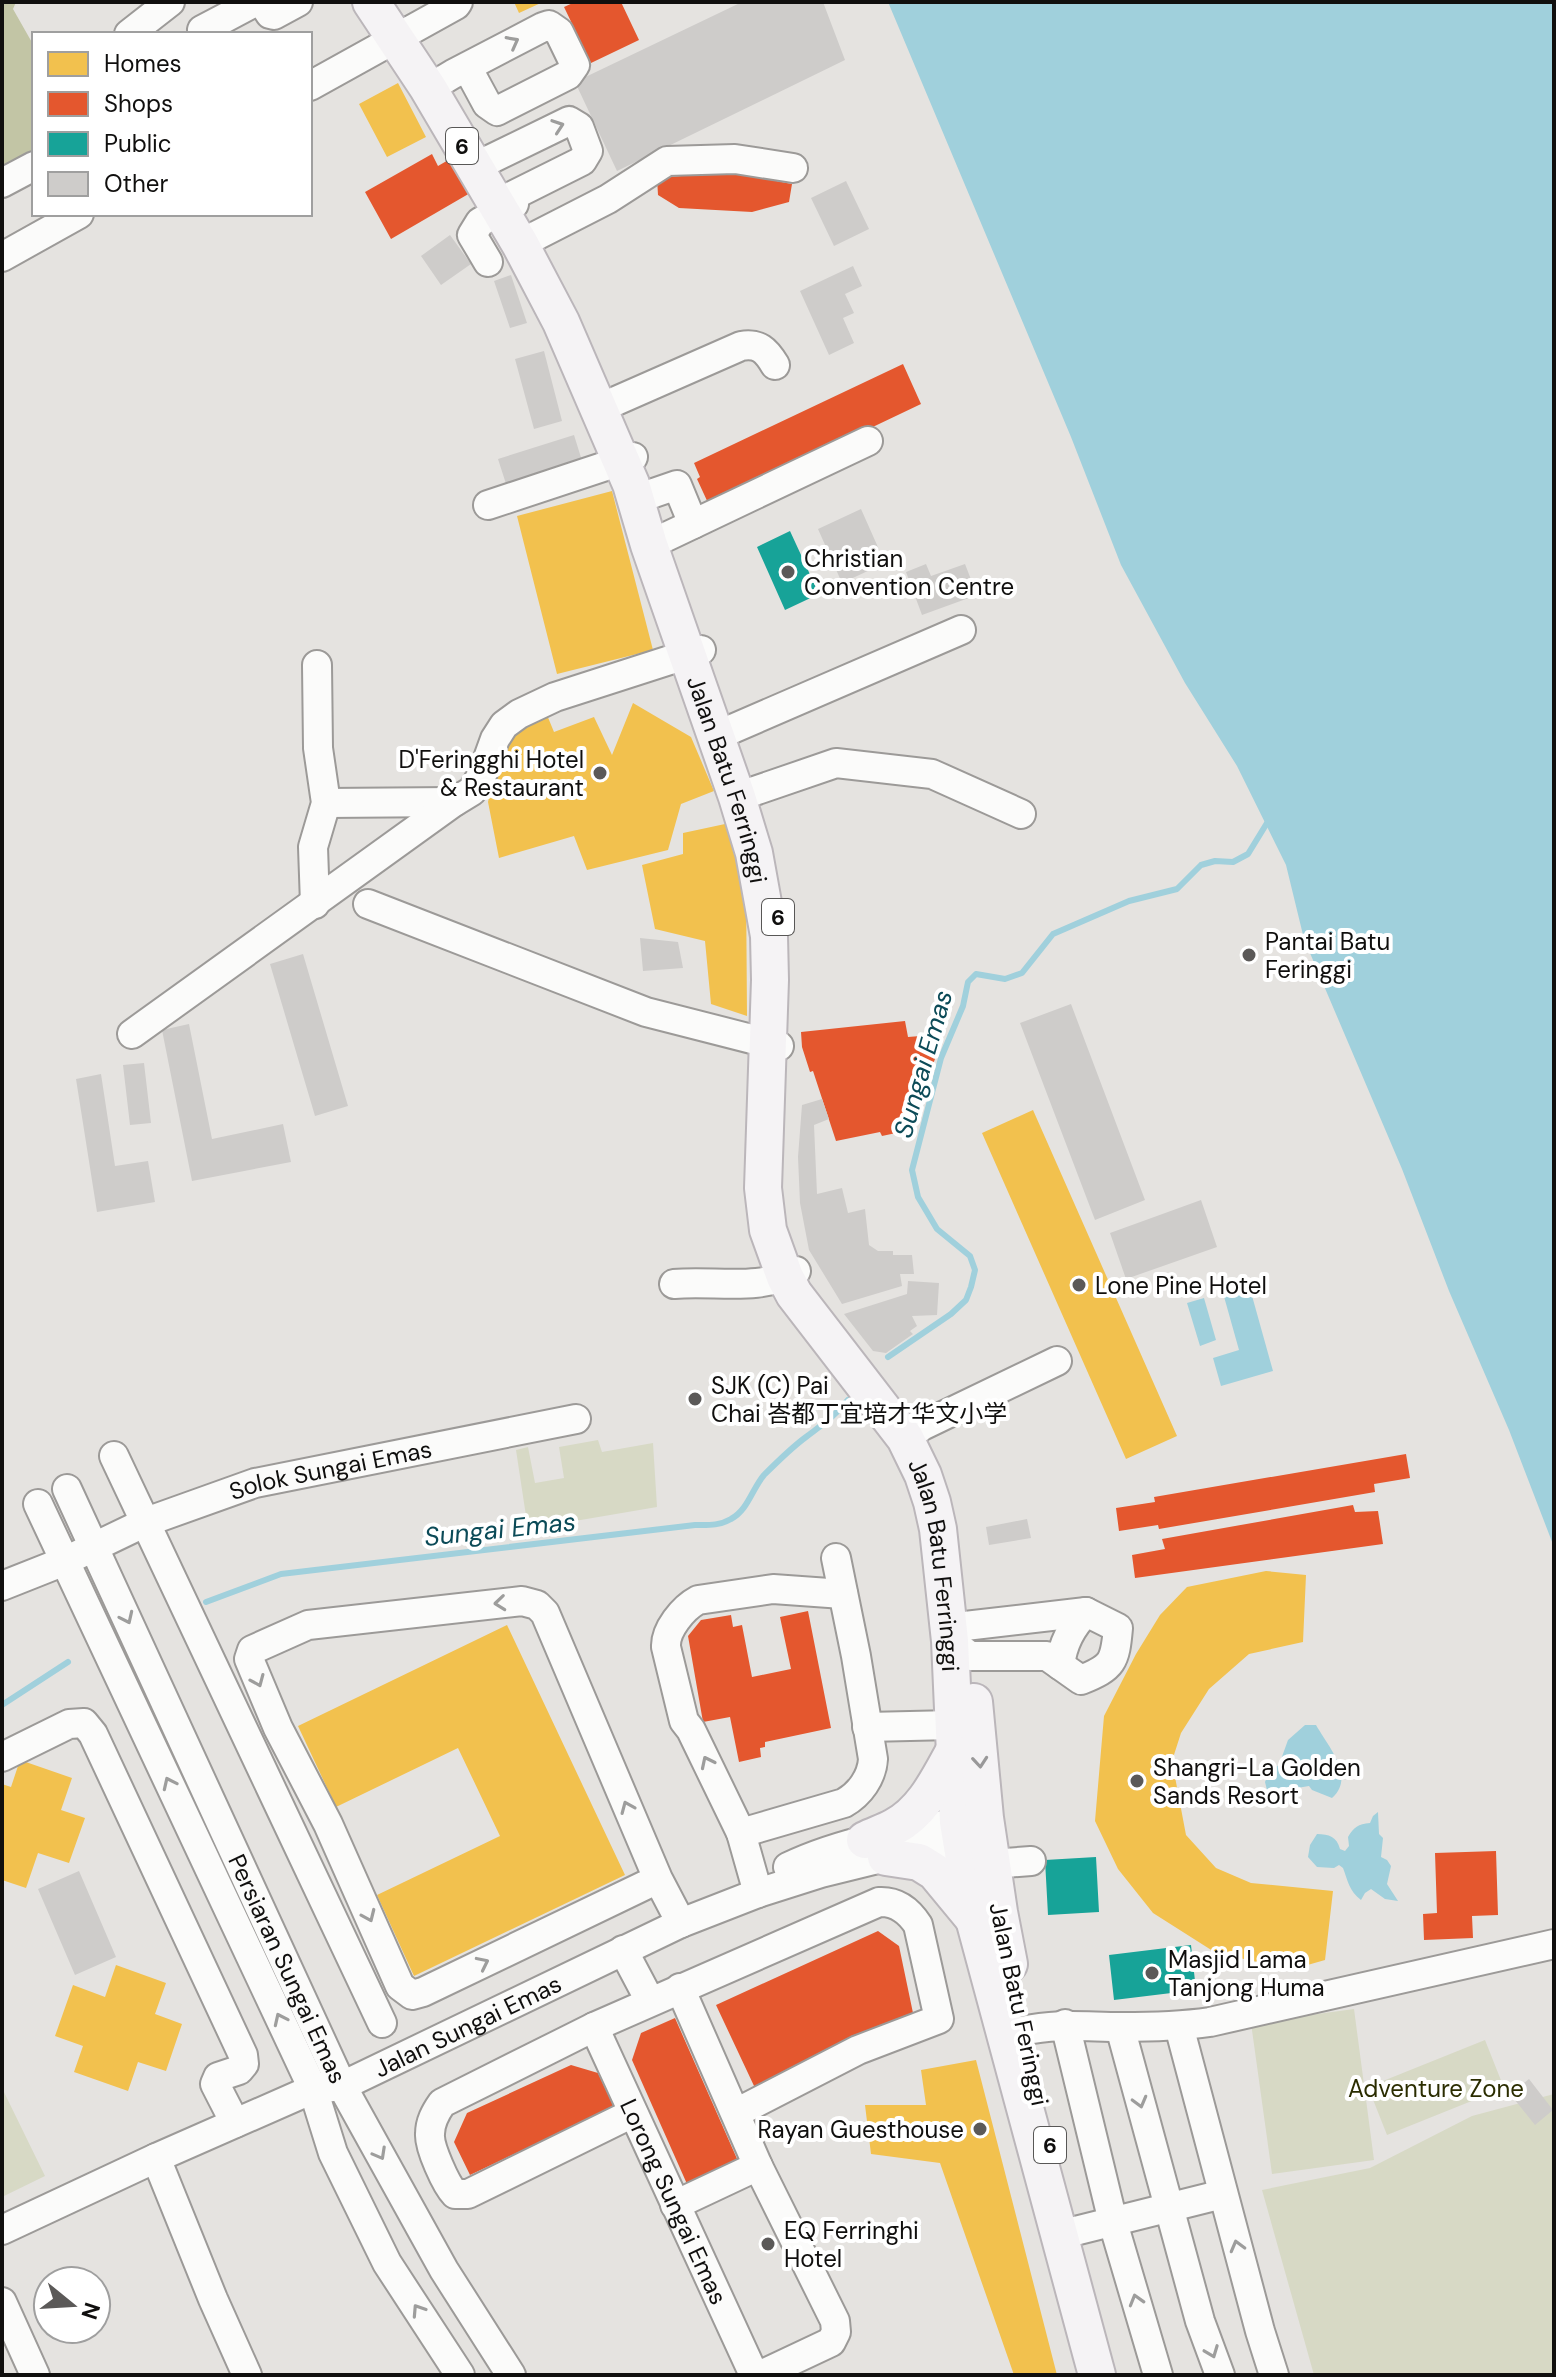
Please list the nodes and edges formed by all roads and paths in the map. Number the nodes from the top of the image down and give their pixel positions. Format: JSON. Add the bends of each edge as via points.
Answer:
{"nodes":[{"id":1,"x":170,"y":2,"type":"edge"},
{"id":2,"x":255,"y":2,"type":"edge"},
{"id":3,"x":262,"y":2,"type":"edge"},
{"id":4,"x":298,"y":2,"type":"edge"},
{"id":5,"x":371,"y":2,"type":"edge"},
{"id":6,"x":458,"y":2,"type":"edge"},
{"id":7,"x":401,"y":23,"type":"edge"},
{"id":8,"x":202,"y":30,"type":"dead end"},
{"id":9,"x":132,"y":32,"type":"edge"},
{"id":10,"x":312,"y":85,"type":"edge"},
{"id":11,"x":489,"y":160,"type":"junction"},
{"id":12,"x":32,"y":167,"type":"edge"},
{"id":13,"x":793,"y":168,"type":"dead end"},
{"id":14,"x":2,"y":183,"type":"edge"},
{"id":15,"x":505,"y":204,"type":"junction"},
{"id":16,"x":75,"y":216,"type":"edge"},
{"id":17,"x":526,"y":241,"type":"junction"},
{"id":18,"x":2,"y":257,"type":"edge"},
{"id":19,"x":488,"y":262,"type":"dead end"},
{"id":20,"x":775,"y":365,"type":"dead end"},
{"id":21,"x":606,"y":406,"type":"junction"},
{"id":22,"x":868,"y":441,"type":"dead end"},
{"id":23,"x":628,"y":459,"type":"junction"},
{"id":24,"x":648,"y":495,"type":"junction"},
{"id":25,"x":488,"y":505,"type":"dead end"},
{"id":26,"x":693,"y":524,"type":"junction"},
{"id":27,"x":655,"y":542,"type":"junction"},
{"id":28,"x":961,"y":630,"type":"dead end"},
{"id":29,"x":694,"y":652,"type":"junction"},
{"id":30,"x":317,"y":665,"type":"dead end"},
{"id":31,"x":721,"y":734,"type":"junction"},
{"id":32,"x":743,"y":795,"type":"junction"},
{"id":33,"x":454,"y":802,"type":"junction"},
{"id":34,"x":326,"y":803,"type":"junction"},
{"id":35,"x":1021,"y":814,"type":"dead end"},
{"id":36,"x":315,"y":904,"type":"junction"},
{"id":37,"x":368,"y":904,"type":"dead end"},
{"id":38,"x":132,"y":1034,"type":"dead end"},
{"id":39,"x":773,"y":1044,"type":"junction"},
{"id":40,"x":790,"y":1274,"type":"junction"},
{"id":41,"x":674,"y":1284,"type":"dead end"},
{"id":42,"x":1057,"y":1361,"type":"dead end"},
{"id":43,"x":576,"y":1419,"type":"dead end"},
{"id":44,"x":914,"y":1432,"type":"junction"},
{"id":45,"x":114,"y":1456,"type":"dead end"},
{"id":46,"x":67,"y":1489,"type":"dead end"},
{"id":47,"x":38,"y":1504,"type":"dead end"},
{"id":48,"x":146,"y":1522,"type":"junction"},
{"id":49,"x":95,"y":1547,"type":"junction"},
{"id":50,"x":836,"y":1558,"type":"dead end"},
{"id":51,"x":65,"y":1561,"type":"junction"},
{"id":52,"x":2,"y":1586,"type":"edge"},
{"id":53,"x":843,"y":1594,"type":"junction"},
{"id":54,"x":1086,"y":1612,"type":"junction"},
{"id":55,"x":961,"y":1641,"type":"junction"},
{"id":56,"x":1060,"y":1665,"type":"junction"},
{"id":57,"x":867,"y":1727,"type":"junction"},
{"id":58,"x":953,"y":1739,"type":"junction"},
{"id":59,"x":2,"y":1757,"type":"edge"},
{"id":60,"x":741,"y":1833,"type":"junction"},
{"id":61,"x":977,"y":1838,"type":"junction"},
{"id":62,"x":876,"y":1848,"type":"junction"},
{"id":63,"x":1031,"y":1861,"type":"dead end"},
{"id":64,"x":658,"y":1879,"type":"junction"},
{"id":65,"x":758,"y":1893,"type":"junction"},
{"id":66,"x":974,"y":1919,"type":"junction"},
{"id":67,"x":681,"y":1923,"type":"junction"},
{"id":68,"x":1554,"y":1944,"type":"edge"},
{"id":69,"x":623,"y":1950,"type":"junction"},
{"id":70,"x":680,"y":1988,"type":"junction"},
{"id":71,"x":650,"y":2001,"type":"junction"},
{"id":72,"x":382,"y":2023,"type":"dead end"},
{"id":73,"x":1065,"y":2024,"type":"junction"},
{"id":74,"x":1179,"y":2026,"type":"junction"},
{"id":75,"x":594,"y":2027,"type":"junction"},
{"id":76,"x":1120,"y":2027,"type":"junction"},
{"id":77,"x":1022,"y":2031,"type":"junction"},
{"id":78,"x":342,"y":2086,"type":"junction"},
{"id":79,"x":313,"y":2089,"type":"junction"},
{"id":80,"x":633,"y":2113,"type":"junction"},
{"id":81,"x":736,"y":2113,"type":"junction"},
{"id":82,"x":235,"y":2123,"type":"junction"},
{"id":83,"x":156,"y":2158,"type":"junction"},
{"id":84,"x":758,"y":2166,"type":"junction"},
{"id":85,"x":1223,"y":2194,"type":"junction"},
{"id":86,"x":675,"y":2205,"type":"junction"},
{"id":87,"x":1169,"y":2207,"type":"junction"},
{"id":88,"x":1113,"y":2221,"type":"junction"},
{"id":89,"x":2,"y":2230,"type":"edge"},
{"id":90,"x":1071,"y":2232,"type":"junction"},
{"id":91,"x":2,"y":2302,"type":"edge"},
{"id":92,"x":35,"y":2375,"type":"edge"},
{"id":93,"x":247,"y":2375,"type":"edge"},
{"id":94,"x":460,"y":2375,"type":"edge"},
{"id":95,"x":511,"y":2375,"type":"edge"},
{"id":96,"x":754,"y":2375,"type":"edge"},
{"id":97,"x":761,"y":2375,"type":"edge"},
{"id":98,"x":1097,"y":2375,"type":"edge"},
{"id":99,"x":1109,"y":2375,"type":"edge"},
{"id":100,"x":1158,"y":2375,"type":"edge"},
{"id":101,"x":1220,"y":2375,"type":"edge"},
{"id":102,"x":1274,"y":2375,"type":"edge"}],
"edges":[{"from":1,"to":9,"type":"street"},
{"from":2,"to":8,"type":"street"},
{"from":3,"to":4,"type":"street","via":[[274,15]]},
{"from":5,"to":7,"type":"main road","name":"Jalan Batu Ferringgi","number":"6"},
{"from":7,"to":6,"type":"street","one_way":true},
{"from":7,"to":10,"type":"street"},
{"from":7,"to":11,"type":"main road","name":"Jalan Batu Ferringgi","number":"6","via":[[455,74]]},
{"from":7,"to":15,"type":"main road","name":"Jalan Batu Ferringgi","number":"6"},
{"from":11,"to":15,"type":"main road","name":"Jalan Batu Ferringgi","number":"6"},
{"from":11,"to":15,"type":"street","one_way":true,"via":[[562,122],[579,127],[587,145],[586,157]]},
{"from":12,"to":14,"type":"street"},
{"from":13,"to":17,"type":"street","via":[[735,159],[667,161]]},
{"from":15,"to":17,"type":"main road","name":"Jalan Batu Ferringgi","number":"6"},
{"from":15,"to":19,"type":"street","via":[[472,235]]},
{"from":16,"to":18,"type":"street"},
{"from":17,"to":21,"type":"main road","name":"Jalan Batu Ferringgi","number":"6"},
{"from":20,"to":21,"type":"street","via":[[764,349],[741,346]]},
{"from":21,"to":23,"type":"main road","name":"Jalan Batu Ferringgi","number":"6"},
{"from":22,"to":26,"type":"street"},
{"from":23,"to":24,"type":"main road","name":"Jalan Batu Ferringgi","number":"6"},
{"from":23,"to":25,"type":"street"},
{"from":23,"to":27,"type":"main road","name":"Jalan Batu Ferringgi","number":"6"},
{"from":24,"to":26,"type":"street","via":[[677,485]]},
{"from":24,"to":27,"type":"main road","name":"Jalan Batu Ferringgi","number":"6"},
{"from":26,"to":27,"type":"street"},
{"from":27,"to":29,"type":"main road","name":"Jalan Batu Ferringgi","number":"6"},
{"from":28,"to":31,"type":"street"},
{"from":29,"to":31,"type":"main road","name":"Jalan Batu Ferringgi","number":"6"},
{"from":29,"to":33,"type":"street","via":[[555,697],[519,714],[495,739],[472,791]]},
{"from":30,"to":34,"type":"street","via":[[318,748]]},
{"from":31,"to":32,"type":"main road","name":"Jalan Batu Ferringgi","number":"6"},
{"from":32,"to":35,"type":"street","via":[[836,763],[932,774]]},
{"from":32,"to":39,"type":"main road","name":"Jalan Batu Ferringgi","number":"6","via":[[769,936]]},
{"from":33,"to":34,"type":"street"},
{"from":33,"to":36,"type":"street"},
{"from":34,"to":36,"type":"street","via":[[313,847]]},
{"from":36,"to":38,"type":"street"},
{"from":37,"to":39,"type":"street","via":[[646,1012]]},
{"from":39,"to":40,"type":"main road","name":"Jalan Batu Ferringgi","number":"6","via":[[763,1188],[768,1230]]},
{"from":40,"to":41,"type":"street","via":[[765,1283]]},
{"from":40,"to":44,"type":"main road","name":"Jalan Batu Ferringgi","number":"6","via":[[805,1309]]},
{"from":42,"to":44,"type":"street"},
{"from":43,"to":48,"type":"street","name":"Solok Sungai Emas","via":[[255,1483]]},
{"from":44,"to":55,"type":"main road","name":"Jalan Batu Ferringgi","number":"6","via":[[940,1468],[956,1536]]},
{"from":45,"to":48,"type":"street"},
{"from":46,"to":49,"type":"street","name":"Persiaran Sungai Emas"},
{"from":47,"to":51,"type":"street","name":"Persiaran Sungai Emas"},
{"from":48,"to":49,"type":"street","name":"Solok Sungai Emas"},
{"from":48,"to":72,"type":"street"},
{"from":49,"to":51,"type":"street","name":"Solok Sungai Emas"},
{"from":49,"to":78,"type":"street","name":"Persiaran Sungai Emas","one_way":true},
{"from":50,"to":53,"type":"street"},
{"from":51,"to":52,"type":"street","name":"Solok Sungai Emas"},
{"from":79,"to":51,"type":"street","name":"Persiaran Sungai Emas","one_way":true},
{"from":53,"to":57,"type":"street"},
{"from":60,"to":53,"type":"street","one_way":true,"via":[[684,1721],[666,1636],[698,1600],[773,1589]]},
{"from":54,"to":55,"type":"street"},
{"from":54,"to":56,"type":"street","via":[[1063,1647]]},
{"from":54,"to":56,"type":"street","via":[[1118,1628],[1116,1655],[1102,1672],[1081,1680]]},
{"from":55,"to":56,"type":"street","via":[[1047,1656]]},
{"from":55,"to":58,"type":"main road","name":"Jalan Batu Ferringgi","number":"6"},
{"from":55,"to":61,"type":"main road","name":"Jalan Batu Ferringgi","number":"6","one_way":true},
{"from":57,"to":58,"type":"street"},
{"from":57,"to":60,"type":"street","via":[[873,1766],[851,1799]]},
{"from":58,"to":61,"type":"main road","name":"Jalan Batu Ferringgi","number":"6"},
{"from":58,"to":62,"type":"main road","via":[[925,1800]]},
{"from":59,"to":82,"type":"street","via":[[69,1724],[84,1723],[93,1734],[243,2055],[239,2070],[218,2077],[215,2084]]},
{"from":60,"to":65,"type":"street"},
{"from":61,"to":62,"type":"street","name":"Jalan Sungai Emas"},
{"from":61,"to":63,"type":"street","name":"Jalan Sungai Emas"},
{"from":61,"to":66,"type":"main road","name":"Jalan Batu Feringgi","number":"6"},
{"from":61,"to":77,"type":"main road","name":"Jalan Batu Feringgi","number":"6"},
{"from":62,"to":65,"type":"street","name":"Jalan Sungai Emas"},
{"from":62,"to":66,"type":"main road","via":[[935,1872]]},
{"from":64,"to":64,"type":"street","one_way":true,"via":[[545,1613],[537,1605],[522,1601],[308,1625],[249,1654],[278,1728],[328,1824],[400,1986],[412,1995]]},
{"from":64,"to":67,"type":"street"},
{"from":65,"to":67,"type":"street","name":"Jalan Sungai Emas"},
{"from":66,"to":98,"type":"main road","name":"Jalan Batu Feringgi","number":"6"},
{"from":67,"to":69,"type":"street","name":"Jalan Sungai Emas"},
{"from":68,"to":74,"type":"street"},
{"from":69,"to":71,"type":"street"},
{"from":69,"to":78,"type":"street","name":"Jalan Sungai Emas"},
{"from":70,"to":71,"type":"street"},
{"from":70,"to":81,"type":"street"},
{"from":70,"to":81,"type":"street","via":[[879,1902],[890,1901],[910,1912],[918,1925],[939,2019],[858,2050]]},
{"from":71,"to":75,"type":"street"},
{"from":73,"to":76,"type":"street"},
{"from":73,"to":77,"type":"street"},
{"from":73,"to":88,"type":"street"},
{"from":74,"to":76,"type":"street"},
{"from":74,"to":85,"type":"street"},
{"from":75,"to":80,"type":"street","name":"Lorong Sungai Emas"},
{"from":75,"to":80,"type":"street","via":[[442,2103],[429,2137],[448,2187],[455,2194],[468,2194]]},
{"from":76,"to":87,"type":"street","one_way":true},
{"from":77,"to":90,"type":"main road","name":"Jalan Batu Feringgi","number":"6"},
{"from":78,"to":79,"type":"street","name":"Jalan Sungai Emas"},
{"from":78,"to":95,"type":"street","name":"Persiaran Sungai Emas","one_way":true,"via":[[444,2270]]},
{"from":79,"to":82,"type":"street","name":"Jalan Sungai Emas"},
{"from":94,"to":79,"type":"street","name":"Persiaran Sungai Emas","one_way":true,"via":[[387,2263],[333,2153]]},
{"from":80,"to":86,"type":"street","name":"Lorong Sungai Emas"},
{"from":81,"to":84,"type":"street"},
{"from":82,"to":83,"type":"street","name":"Jalan Sungai Emas"},
{"from":83,"to":89,"type":"street","name":"Jalan Sungai Emas"},
{"from":83,"to":93,"type":"street"},
{"from":84,"to":86,"type":"street"},
{"from":84,"to":97,"type":"street","via":[[836,2332],[831,2342]]},
{"from":85,"to":87,"type":"street"},
{"from":102,"to":85,"type":"street","one_way":true},
{"from":86,"to":96,"type":"street","name":"Lorong Sungai Emas"},
{"from":87,"to":88,"type":"street"},
{"from":87,"to":101,"type":"street","one_way":true},
{"from":88,"to":90,"type":"street"},
{"from":100,"to":88,"type":"street","one_way":true},
{"from":90,"to":99,"type":"main road","name":"Jalan Batu Feringgi","number":"6"},
{"from":91,"to":92,"type":"street"}]}
